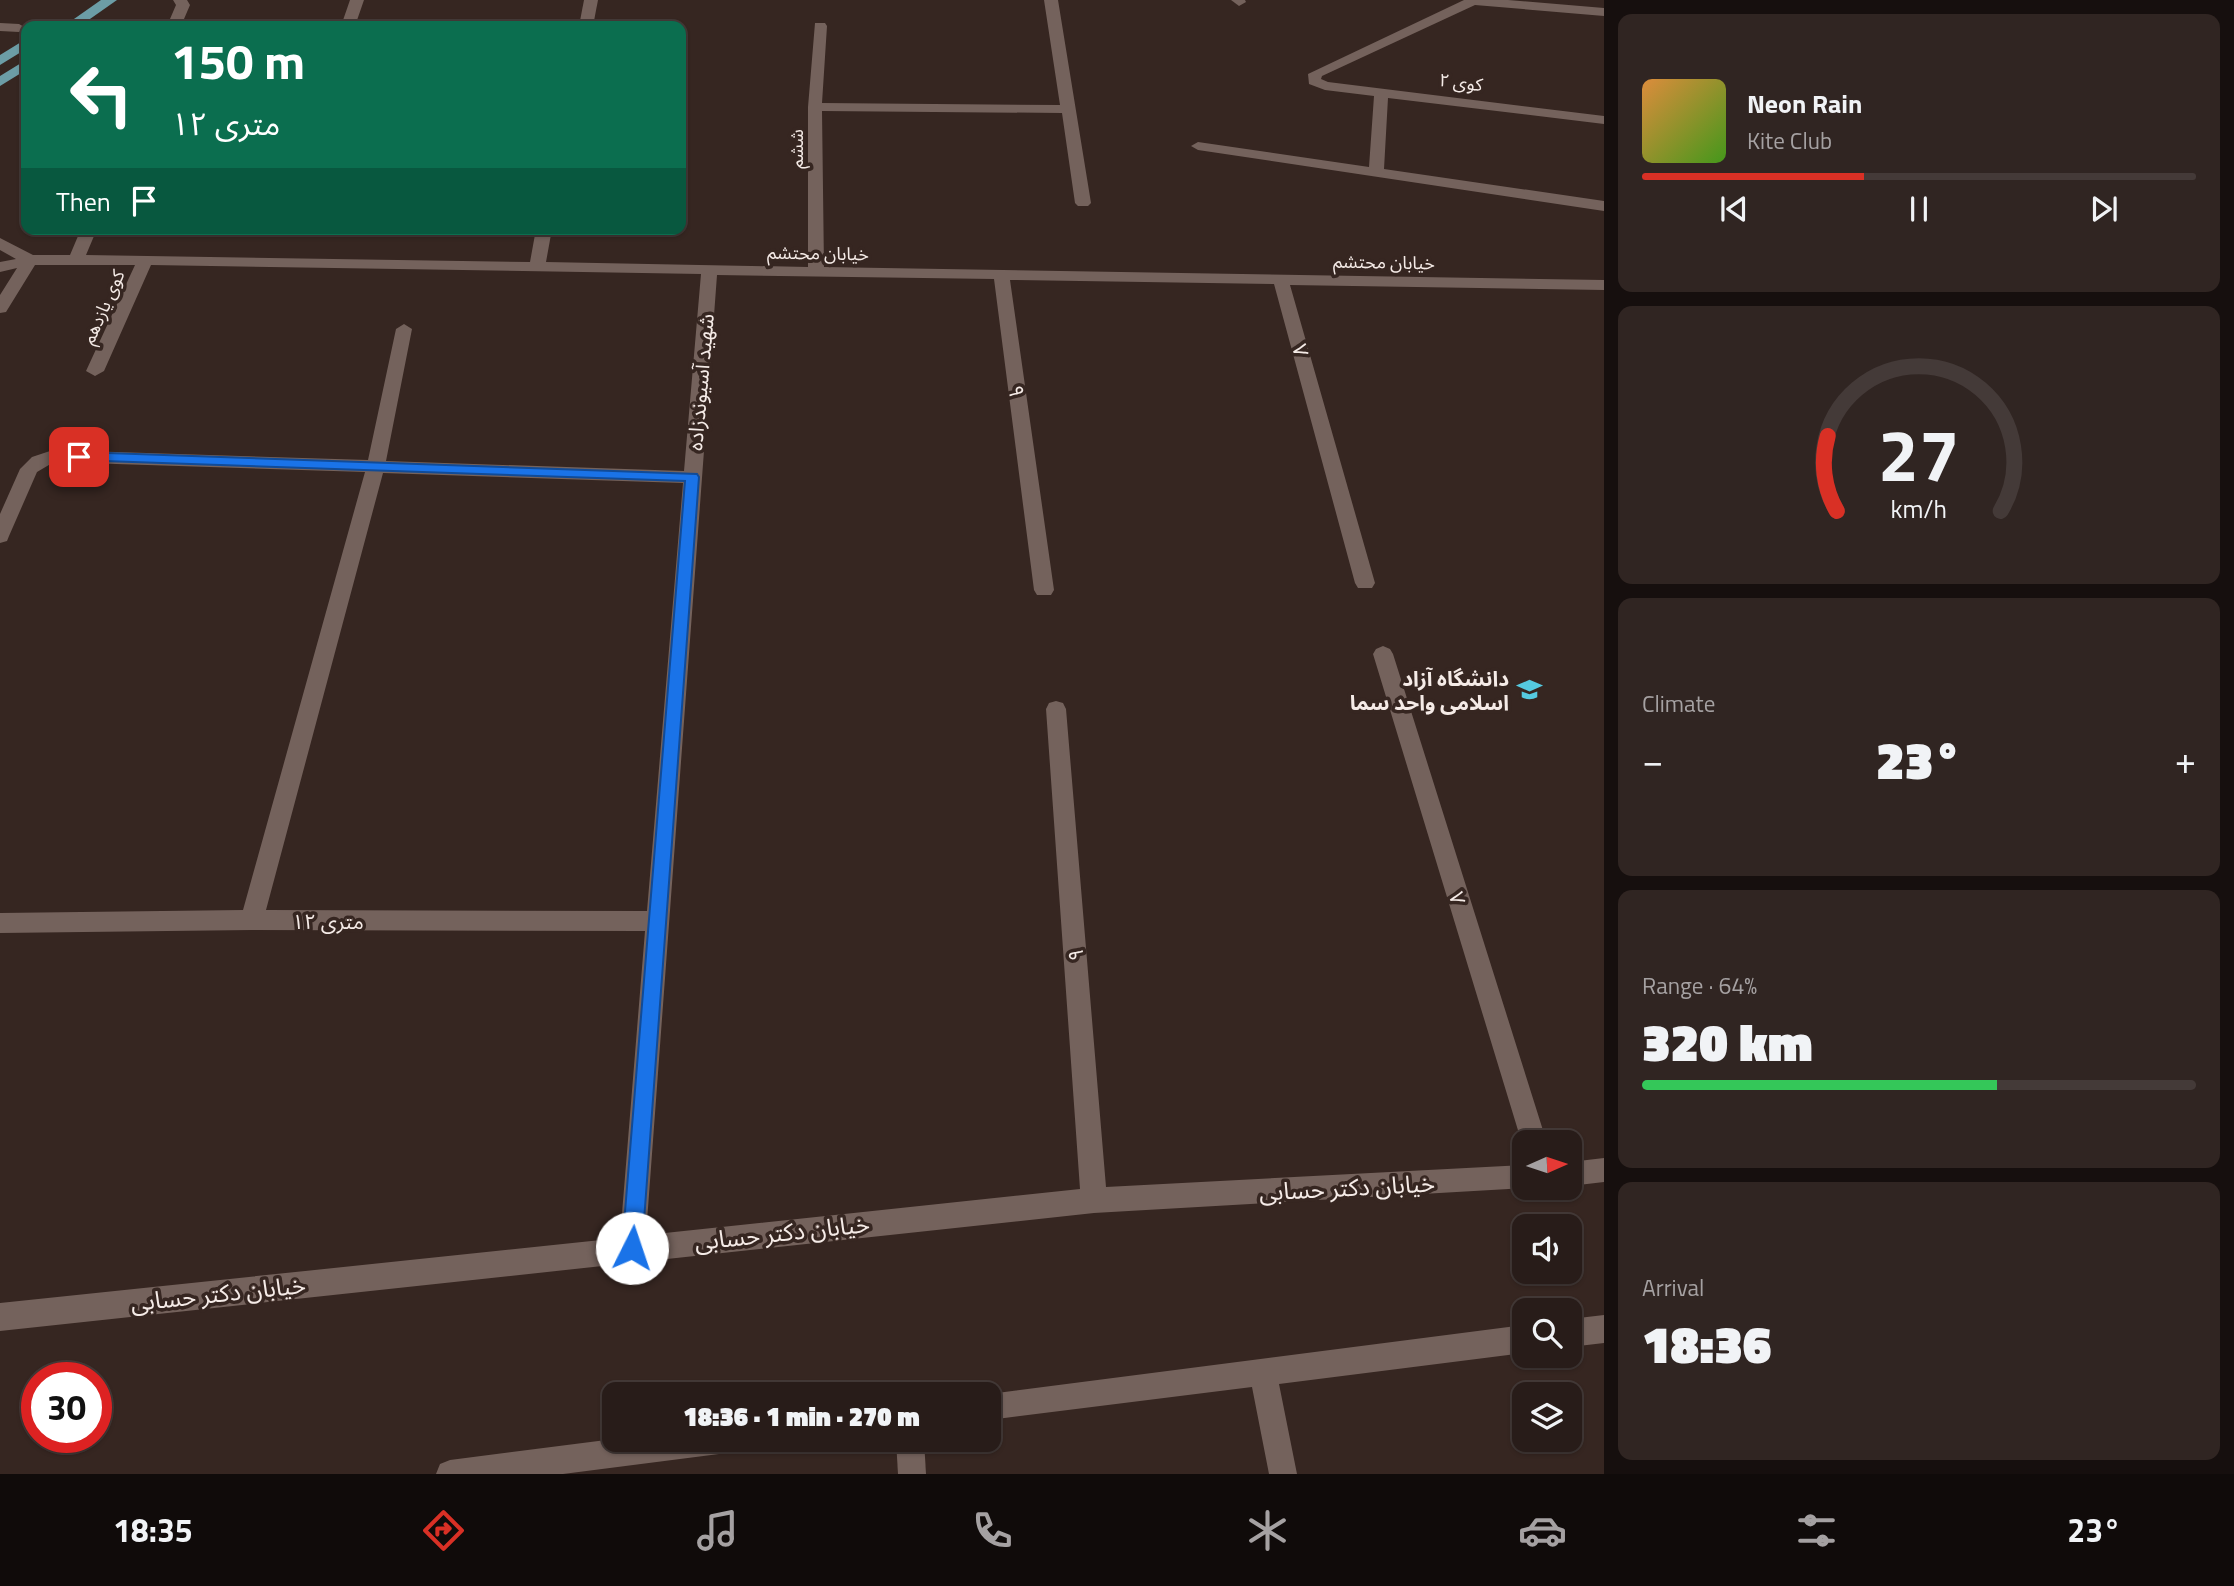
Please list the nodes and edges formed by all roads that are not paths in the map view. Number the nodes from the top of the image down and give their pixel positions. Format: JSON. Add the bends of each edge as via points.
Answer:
{"nodes":[{"id":1,"x":110,"y":0,"type":"edge"},
{"id":2,"x":180,"y":0,"type":"edge"},
{"id":3,"x":357,"y":0,"type":"edge"},
{"id":4,"x":591,"y":0,"type":"edge"},
{"id":5,"x":1051,"y":0,"type":"edge"},
{"id":6,"x":1473,"y":1,"type":"edge"},
{"id":7,"x":1604,"y":12,"type":"edge"},
{"id":8,"x":78,"y":21,"type":"edge"},
{"id":9,"x":176,"y":21,"type":"edge"},
{"id":10,"x":350,"y":21,"type":"edge"},
{"id":11,"x":587,"y":21,"type":"edge"},
{"id":12,"x":820,"y":26,"type":"dead end"},
{"id":13,"x":0,"y":27,"type":"edge"},
{"id":14,"x":19,"y":27,"type":"dead end"},
{"id":15,"x":21,"y":46,"type":"edge"},
{"id":16,"x":0,"y":61,"type":"edge"},
{"id":17,"x":21,"y":67,"type":"edge"},
{"id":18,"x":0,"y":82,"type":"edge"},
{"id":19,"x":1381,"y":91,"type":"junction"},
{"id":20,"x":815,"y":107,"type":"junction"},
{"id":21,"x":1066,"y":108,"type":"junction"},
{"id":22,"x":1604,"y":120,"type":"edge"},
{"id":23,"x":1198,"y":146,"type":"dead end"},
{"id":24,"x":1376,"y":174,"type":"junction"},
{"id":25,"x":1083,"y":203,"type":"dead end"},
{"id":26,"x":1604,"y":206,"type":"edge"},
{"id":27,"x":86,"y":235,"type":"edge"},
{"id":28,"x":543,"y":235,"type":"edge"},
{"id":29,"x":0,"y":243,"type":"edge"},
{"id":30,"x":30,"y":260,"type":"junction"},
{"id":31,"x":76,"y":260,"type":"junction"},
{"id":32,"x":145,"y":260,"type":"junction"},
{"id":33,"x":0,"y":267,"type":"edge"},
{"id":34,"x":537,"y":267,"type":"junction"},
{"id":35,"x":709,"y":270,"type":"junction"},
{"id":36,"x":816,"y":272,"type":"junction"},
{"id":37,"x":1001,"y":275,"type":"junction"},
{"id":38,"x":1281,"y":280,"type":"junction"},
{"id":39,"x":1604,"y":285,"type":"edge"},
{"id":40,"x":0,"y":308,"type":"edge"},
{"id":41,"x":404,"y":329,"type":"dead end"},
{"id":42,"x":95,"y":371,"type":"dead end"},
{"id":43,"x":375,"y":468,"type":"junction"},
{"id":44,"x":692,"y":477,"type":"junction"},
{"id":45,"x":0,"y":536,"type":"edge"},
{"id":46,"x":1365,"y":583,"type":"dead end"},
{"id":47,"x":1044,"y":590,"type":"dead end"},
{"id":48,"x":1382,"y":654,"type":"dead end"},
{"id":49,"x":1056,"y":709,"type":"dead end"},
{"id":50,"x":253,"y":920,"type":"junction"},
{"id":51,"x":656,"y":922,"type":"junction"},
{"id":52,"x":0,"y":923,"type":"edge"},
{"id":53,"x":1530,"y":1130,"type":"edge"},
{"id":54,"x":1604,"y":1170,"type":"edge"},
{"id":55,"x":1582,"y":1173,"type":"edge"},
{"id":56,"x":1512,"y":1178,"type":"edge"},
{"id":57,"x":1094,"y":1200,"type":"junction"},
{"id":58,"x":632,"y":1248,"type":"junction"},
{"id":59,"x":0,"y":1317,"type":"edge"},
{"id":60,"x":1604,"y":1329,"type":"edge"},
{"id":61,"x":1582,"y":1332,"type":"edge"},
{"id":62,"x":1512,"y":1341,"type":"edge"},
{"id":63,"x":1264,"y":1372,"type":"junction"},
{"id":64,"x":1001,"y":1405,"type":"edge"},
{"id":65,"x":624,"y":1452,"type":"edge"},
{"id":66,"x":911,"y":1452,"type":"edge"},
{"id":67,"x":450,"y":1474,"type":"edge"},
{"id":68,"x":912,"y":1474,"type":"edge"},
{"id":69,"x":1283,"y":1474,"type":"edge"}],
"edges":[{"from":1,"to":8,"type":"main road"},
{"from":2,"to":9,"type":"street","via":[[183,5]]},
{"from":3,"to":10,"type":"street"},
{"from":4,"to":11,"type":"street"},
{"from":5,"to":21,"type":"street"},
{"from":6,"to":7,"type":"street"},
{"from":6,"to":19,"type":"street","name":"کوی ۲","via":[[1315,74],[1314,80],[1325,86]]},
{"from":12,"to":20,"type":"street","name":"ششم"},
{"from":13,"to":14,"type":"street"},
{"from":15,"to":16,"type":"main road"},
{"from":17,"to":18,"type":"main road"},
{"from":19,"to":22,"type":"street","name":"کوی ۲"},
{"from":19,"to":24,"type":"street"},
{"from":20,"to":21,"type":"street"},
{"from":20,"to":36,"type":"street","name":"ششم"},
{"from":21,"to":25,"type":"street"},
{"from":23,"to":24,"type":"street"},
{"from":24,"to":26,"type":"street"},
{"from":27,"to":31,"type":"street"},
{"from":28,"to":34,"type":"street"},
{"from":29,"to":30,"type":"street","name":"خیابان محتشم"},
{"from":30,"to":31,"type":"street","name":"خیابان محتشم"},
{"from":30,"to":33,"type":"street","name":"خیابان محتشم"},
{"from":30,"to":40,"type":"street"},
{"from":31,"to":32,"type":"street","name":"خیابان محتشم"},
{"from":32,"to":34,"type":"street","name":"خیابان محتشم"},
{"from":32,"to":42,"type":"street","name":"کوی یازدهم"},
{"from":34,"to":35,"type":"street","name":"خیابان محتشم"},
{"from":35,"to":36,"type":"street","name":"خیابان محتشم"},
{"from":35,"to":44,"type":"street","name":"شهید آسیوندزاده"},
{"from":36,"to":37,"type":"street","name":"خیابان محتشم"},
{"from":37,"to":38,"type":"street","name":"خیابان محتشم"},
{"from":37,"to":47,"type":"street","name":"۹"},
{"from":38,"to":39,"type":"street","name":"خیابان محتشم"},
{"from":38,"to":46,"type":"street","name":"۷"},
{"from":41,"to":43,"type":"street"},
{"from":43,"to":44,"type":"street"},
{"from":43,"to":45,"type":"street","via":[[52,456],[29,470]]},
{"from":43,"to":50,"type":"street"},
{"from":44,"to":51,"type":"street","name":"شهید آسیوندزاده"},
{"from":48,"to":53,"type":"street","name":"۷"},
{"from":49,"to":57,"type":"street","name":"۹"},
{"from":50,"to":51,"type":"street","name":"۱۲ متری"},
{"from":50,"to":52,"type":"street","name":"۱۲ متری"},
{"from":51,"to":58,"type":"street","name":"شهید آسیوندزاده"},
{"from":54,"to":55,"type":"street"},
{"from":56,"to":57,"type":"street","name":"خیابان دکتر حسابی"},
{"from":57,"to":58,"type":"street","name":"خیابان دکتر حسابی"},
{"from":58,"to":59,"type":"street","name":"خیابان دکتر حسابی"},
{"from":60,"to":61,"type":"street"},
{"from":62,"to":63,"type":"street"},
{"from":63,"to":64,"type":"street"},
{"from":63,"to":69,"type":"street"},
{"from":65,"to":67,"type":"street"},
{"from":66,"to":68,"type":"street"}]}
